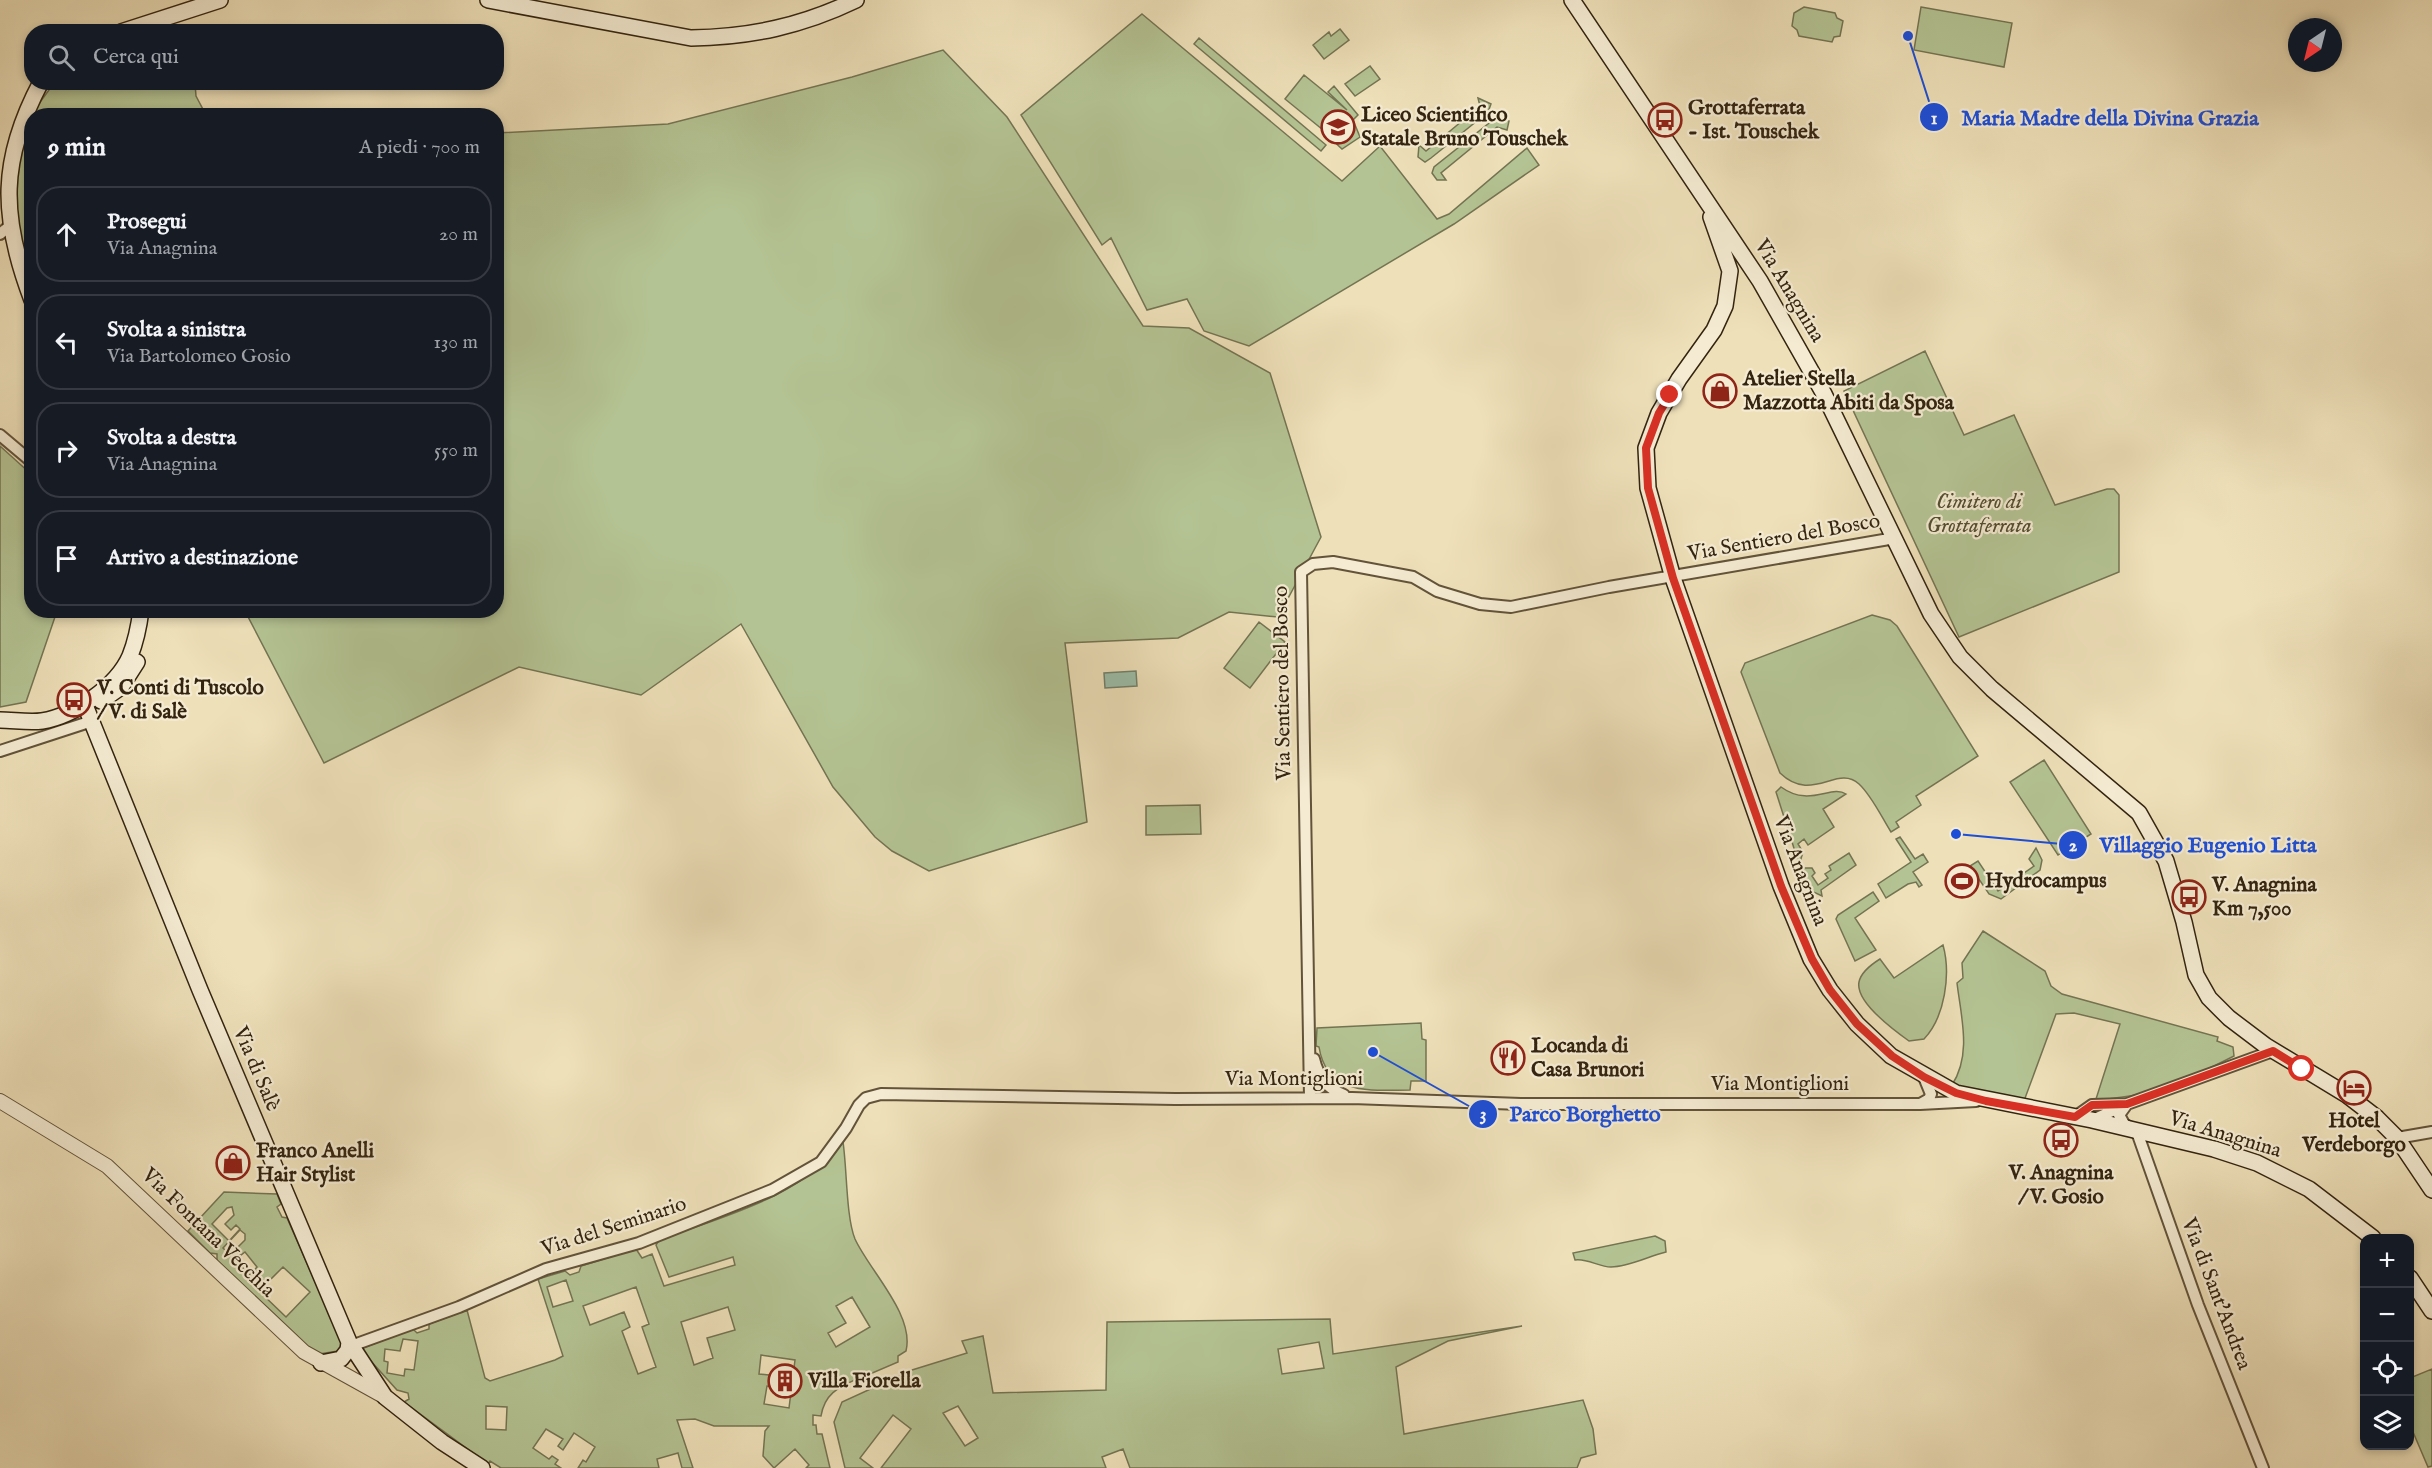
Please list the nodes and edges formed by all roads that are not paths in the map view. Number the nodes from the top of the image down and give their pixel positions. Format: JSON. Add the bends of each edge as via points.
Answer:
{"nodes":[{"id":1,"x":220,"y":0,"type":"edge"},
{"id":2,"x":488,"y":0,"type":"edge"},
{"id":3,"x":856,"y":0,"type":"edge"},
{"id":4,"x":1572,"y":0,"type":"edge"},
{"id":5,"x":146,"y":24,"type":"edge"},
{"id":6,"x":35,"y":90,"type":"edge"},
{"id":7,"x":1701,"y":192,"type":"junction"},
{"id":8,"x":3,"y":232,"type":"edge"},
{"id":9,"x":1730,"y":271,"type":"junction"},
{"id":10,"x":24,"y":281,"type":"edge"},
{"id":11,"x":1760,"y":282,"type":"junction"},
{"id":12,"x":0,"y":435,"type":"edge"},
{"id":13,"x":24,"y":455,"type":"edge"},
{"id":14,"x":1895,"y":538,"type":"junction"},
{"id":15,"x":1673,"y":578,"type":"junction"},
{"id":16,"x":140,"y":618,"type":"edge"},
{"id":17,"x":149,"y":618,"type":"edge"},
{"id":18,"x":88,"y":712,"type":"junction"},
{"id":19,"x":0,"y":720,"type":"edge"},
{"id":20,"x":0,"y":751,"type":"edge"},
{"id":21,"x":1310,"y":1044,"type":"junction"},
{"id":22,"x":2273,"y":1051,"type":"junction"},
{"id":23,"x":1924,"y":1077,"type":"junction"},
{"id":24,"x":1310,"y":1097,"type":"junction"},
{"id":25,"x":1352,"y":1098,"type":"junction"},
{"id":26,"x":0,"y":1101,"type":"edge"},
{"id":27,"x":1986,"y":1101,"type":"junction"},
{"id":28,"x":1920,"y":1104,"type":"junction"},
{"id":29,"x":2127,"y":1104,"type":"junction"},
{"id":30,"x":859,"y":1105,"type":"joint"},
{"id":31,"x":2075,"y":1117,"type":"junction"},
{"id":32,"x":2092,"y":1120,"type":"junction"},
{"id":33,"x":2137,"y":1132,"type":"junction"},
{"id":34,"x":2432,"y":1132,"type":"edge"},
{"id":35,"x":2397,"y":1138,"type":"junction"},
{"id":36,"x":2432,"y":1190,"type":"edge"},
{"id":37,"x":2367,"y":1234,"type":"edge"},
{"id":38,"x":2414,"y":1285,"type":"edge"},
{"id":39,"x":2432,"y":1311,"type":"edge"},
{"id":40,"x":350,"y":1344,"type":"junction"},
{"id":41,"x":321,"y":1363,"type":"junction"},
{"id":42,"x":385,"y":1397,"type":"junction"},
{"id":43,"x":482,"y":1468,"type":"edge"},
{"id":44,"x":2263,"y":1468,"type":"edge"}],
"edges":[{"from":1,"to":5,"type":"main road"},
{"from":2,"to":3,"type":"main road","via":[[691,38],[769,32],[822,16]]},
{"from":4,"to":7,"type":"main road","name":"Via Anagnina"},
{"from":6,"to":8,"type":"main road","via":[[16,114],[7,136],[0,193]]},
{"from":7,"to":9,"type":"main road","name":"Via Anagnina"},
{"from":7,"to":11,"type":"main road","name":"Via Anagnina"},
{"from":8,"to":10,"type":"main road"},
{"from":9,"to":11,"type":"main road","via":[[1743,270]]},
{"from":9,"to":15,"type":"main road","name":"Via Anagnina","via":[[1725,306],[1718,322],[1664,404],[1646,448],[1648,488]]},
{"from":11,"to":14,"type":"main road","name":"Via Anagnina","via":[[1824,393]]},
{"from":12,"to":13,"type":"street"},
{"from":14,"to":15,"type":"street","name":"Via Sentiero del Bosco"},
{"from":14,"to":22,"type":"main road","name":"Via Anagnina","via":[[1931,614],[1960,657],[1992,689],[2139,813],[2166,861],[2196,975],[2204,990],[2229,1018]]},
{"from":15,"to":21,"type":"street","name":"Via Sentiero del Bosco","via":[[1511,607],[1480,604],[1437,591],[1413,577],[1333,562],[1313,564],[1301,572]]},
{"from":15,"to":23,"type":"main road","name":"Via Anagnina","via":[[1781,886],[1812,959],[1857,1024],[1892,1056]]},
{"from":16,"to":18,"type":"main road","via":[[129,658]]},
{"from":17,"to":18,"type":"main road","via":[[140,657],[120,687]]},
{"from":18,"to":19,"type":"main road","via":[[43,721]]},
{"from":18,"to":20,"type":"street"},
{"from":18,"to":40,"type":"main road","name":"Via di Salè"},
{"from":21,"to":24,"type":"street","name":"Via Sentiero del Bosco"},
{"from":21,"to":25,"type":"street","name":"Via Sentiero del Bosco","via":[[1317,1072],[1334,1091]]},
{"from":22,"to":29,"type":"street"},
{"from":22,"to":35,"type":"main road","name":"Via Anagnina","via":[[2362,1106]]},
{"from":23,"to":27,"type":"main road","name":"Via Anagnina","via":[[1956,1093]]},
{"from":23,"to":28,"type":"street","via":[[1931,1094]]},
{"from":24,"to":25,"type":"street","name":"Via Montiglioni"},
{"from":24,"to":30,"type":"street","name":"Via Montiglioni","via":[[1175,1099],[907,1093],[881,1094],[866,1098]]},
{"from":25,"to":28,"type":"street","name":"Via Montiglioni","via":[[1521,1104]]},
{"from":26,"to":41,"type":"street","name":"Via Fontana Vecchia","via":[[112,1170],[274,1324]]},
{"from":27,"to":28,"type":"street","name":"Via Montiglioni"},
{"from":27,"to":31,"type":"main road","name":"Via Anagnina"},
{"from":29,"to":31,"type":"street","via":[[2092,1105]]},
{"from":29,"to":32,"type":"street"},
{"from":29,"to":33,"type":"street","name":"Via di Sant'Andrea","via":[[2119,1115],[2121,1121]]},
{"from":30,"to":40,"type":"street","name":"Via del Seminario","via":[[821,1162],[772,1190],[639,1243],[546,1269],[459,1307]]},
{"from":31,"to":32,"type":"main road","name":"Via Anagnina"},
{"from":32,"to":33,"type":"main road","name":"Via Anagnina"},
{"from":33,"to":37,"type":"main road","name":"Via Anagnina","via":[[2214,1149],[2271,1168],[2322,1198]]},
{"from":33,"to":44,"type":"street","name":"Via di Sant'Andrea","via":[[2198,1305]]},
{"from":34,"to":35,"type":"street"},
{"from":35,"to":36,"type":"main road","name":"Via Anagnina"},
{"from":38,"to":39,"type":"main road"},
{"from":40,"to":41,"type":"main road","via":[[341,1359]]},
{"from":40,"to":42,"type":"main road","name":"Via di Salè"},
{"from":41,"to":42,"type":"street","name":"Via Fontana Vecchia"},
{"from":42,"to":43,"type":"main road","name":"Via di Salè"}]}
